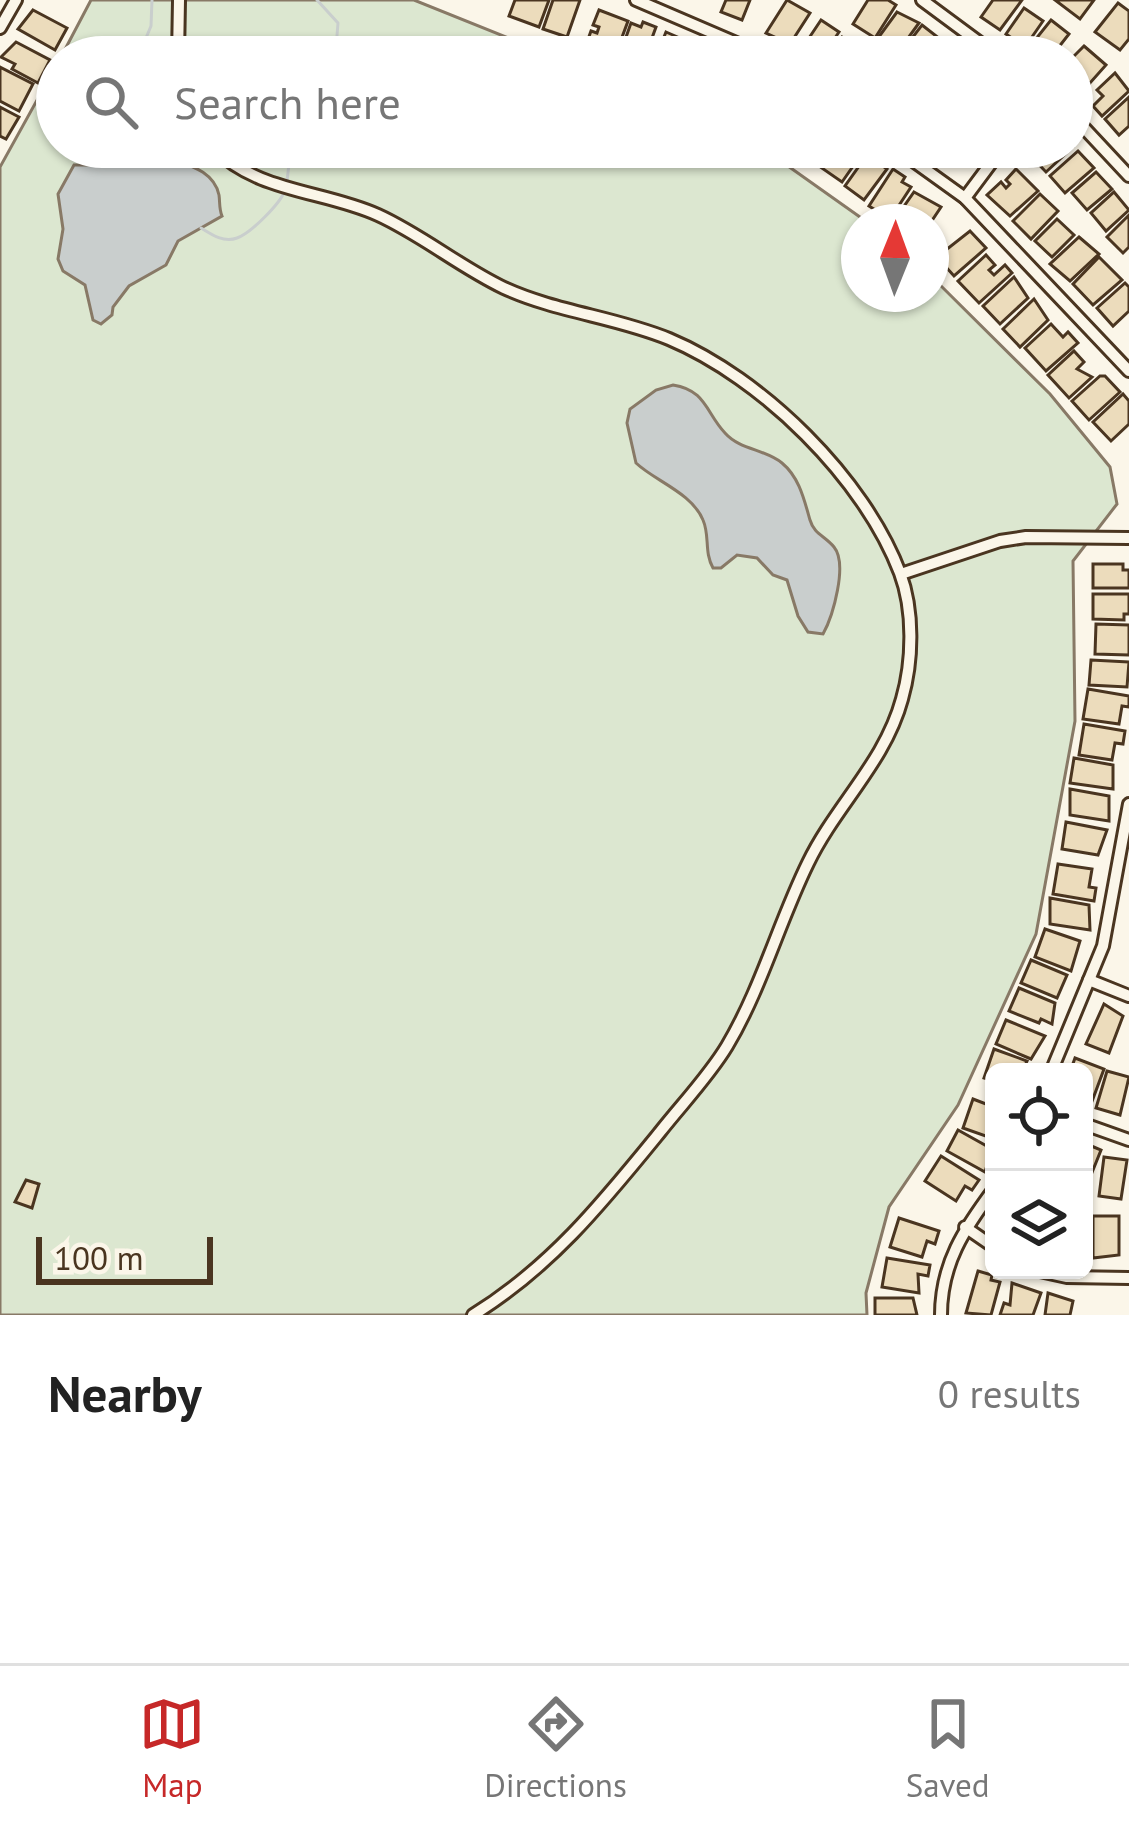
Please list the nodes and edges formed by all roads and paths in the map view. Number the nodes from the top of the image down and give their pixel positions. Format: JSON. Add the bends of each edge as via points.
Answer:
{"nodes":[{"id":1,"x":16,"y":0,"type":"edge"},
{"id":2,"x":636,"y":0,"type":"edge"},
{"id":3,"x":922,"y":0,"type":"edge"},
{"id":4,"x":179,"y":6,"type":"edge"},
{"id":5,"x":0,"y":28,"type":"edge"},
{"id":6,"x":178,"y":36,"type":"edge"},
{"id":7,"x":721,"y":36,"type":"edge"},
{"id":8,"x":970,"y":36,"type":"edge"},
{"id":9,"x":1093,"y":137,"type":"edge"},
{"id":10,"x":237,"y":168,"type":"edge"},
{"id":11,"x":923,"y":168,"type":"edge"},
{"id":12,"x":987,"y":168,"type":"edge"},
{"id":13,"x":1129,"y":176,"type":"edge"},
{"id":14,"x":965,"y":198,"type":"junction"},
{"id":15,"x":1129,"y":371,"type":"edge"},
{"id":16,"x":1129,"y":538,"type":"edge"},
{"id":17,"x":901,"y":574,"type":"junction"},
{"id":18,"x":1129,"y":804,"type":"edge"},
{"id":19,"x":1124,"y":855,"type":"edge"},
{"id":20,"x":1089,"y":980,"type":"junction"},
{"id":21,"x":1129,"y":995,"type":"edge"},
{"id":22,"x":1055,"y":1063,"type":"edge"},
{"id":23,"x":1093,"y":1127,"type":"edge"},
{"id":24,"x":1129,"y":1140,"type":"edge"},
{"id":25,"x":985,"y":1201,"type":"edge"},
{"id":26,"x":965,"y":1227,"type":"junction"},
{"id":27,"x":985,"y":1240,"type":"edge"},
{"id":28,"x":1093,"y":1277,"type":"edge"},
{"id":29,"x":1129,"y":1278,"type":"edge"},
{"id":30,"x":473,"y":1315,"type":"edge"},
{"id":31,"x":941,"y":1315,"type":"edge"}],
"edges":[{"from":1,"to":5,"type":"street"},
{"from":2,"to":7,"type":"street"},
{"from":3,"to":8,"type":"street"},
{"from":4,"to":6,"type":"street"},
{"from":9,"to":13,"type":"street"},
{"from":10,"to":17,"type":"street","via":[[376,214],[507,290],[668,339],[721,367],[813,444],[876,525]]},
{"from":11,"to":14,"type":"street"},
{"from":12,"to":14,"type":"street"},
{"from":14,"to":15,"type":"street"},
{"from":16,"to":17,"type":"street","via":[[1000,541]]},
{"from":17,"to":30,"type":"street","via":[[908,668],[893,727],[819,840],[727,1047],[582,1227],[513,1291]]},
{"from":18,"to":19,"type":"street"},
{"from":19,"to":20,"type":"street"},
{"from":20,"to":21,"type":"street"},
{"from":20,"to":22,"type":"street"},
{"from":23,"to":24,"type":"street"},
{"from":25,"to":26,"type":"street"},
{"from":26,"to":27,"type":"street"},
{"from":26,"to":31,"type":"street","via":[[944,1278]]},
{"from":28,"to":29,"type":"street"}]}
